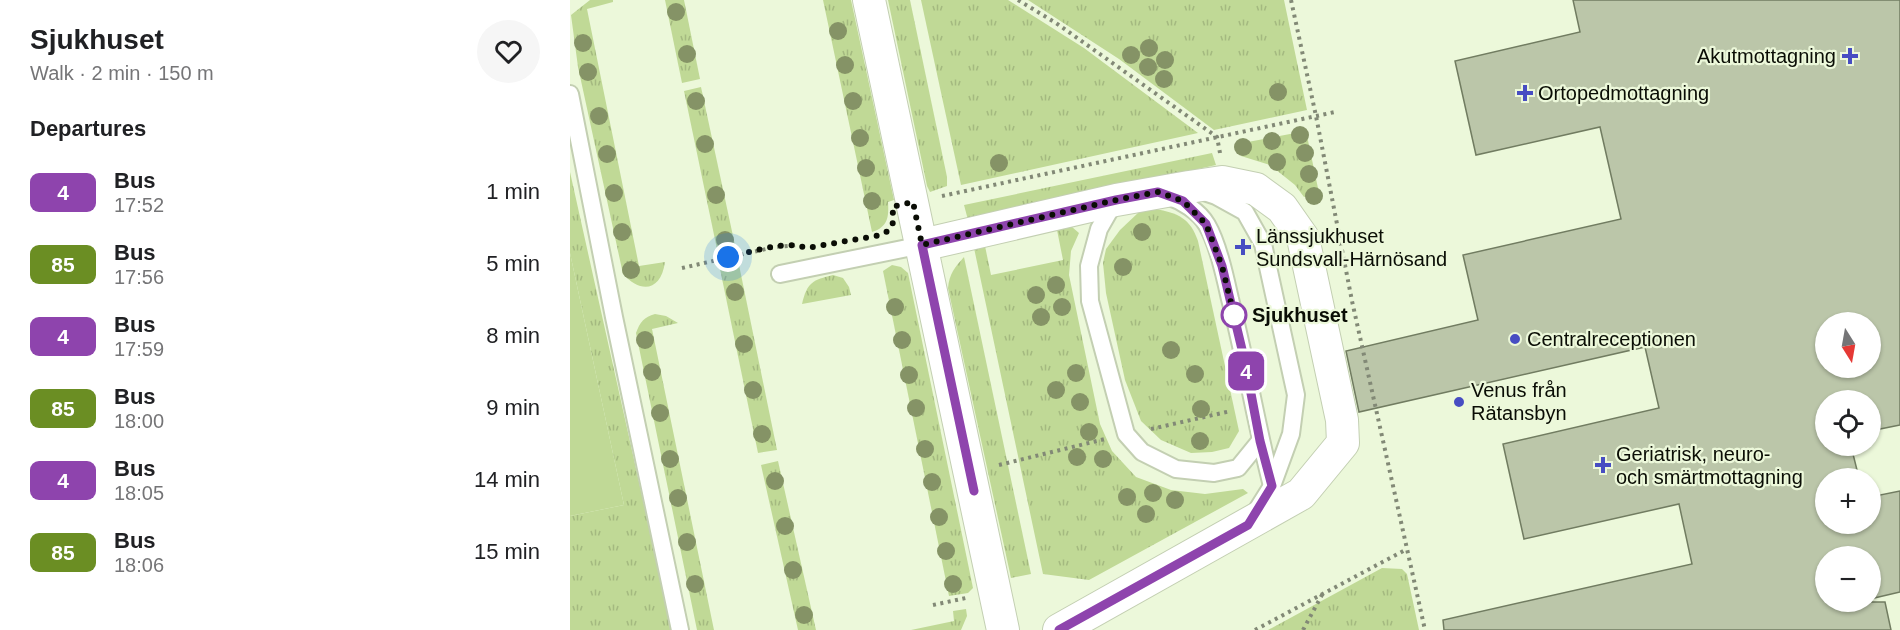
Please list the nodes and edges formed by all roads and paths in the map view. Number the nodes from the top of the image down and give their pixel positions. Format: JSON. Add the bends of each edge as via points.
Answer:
{"nodes":[{"id":1,"x":869,"y":0,"type":"edge"},
{"id":2,"x":1018,"y":0,"type":"edge"},
{"id":3,"x":1291,"y":0,"type":"edge"},
{"id":4,"x":570,"y":94,"type":"edge"},
{"id":5,"x":1335,"y":112,"type":"dead end"},
{"id":6,"x":1316,"y":116,"type":"junction"},
{"id":7,"x":1216,"y":137,"type":"junction"},
{"id":8,"x":1222,"y":158,"type":"dead end"},
{"id":9,"x":1189,"y":187,"type":"junction"},
{"id":10,"x":1158,"y":192,"type":"junction"},
{"id":11,"x":1116,"y":200,"type":"junction"},
{"id":12,"x":913,"y":202,"type":"junction"},
{"id":13,"x":1335,"y":244,"type":"dead end"},
{"id":14,"x":922,"y":245,"type":"junction"},
{"id":15,"x":807,"y":248,"type":"dead end"},
{"id":16,"x":1342,"y":252,"type":"junction"},
{"id":17,"x":682,"y":268,"type":"dead end"},
{"id":18,"x":780,"y":274,"type":"dead end"},
{"id":19,"x":1260,"y":441,"type":"junction"},
{"id":20,"x":1272,"y":486,"type":"junction"},
{"id":21,"x":1248,"y":525,"type":"junction"},
{"id":22,"x":1407,"y":549,"type":"junction"},
{"id":23,"x":1323,"y":593,"type":"junction"},
{"id":24,"x":970,"y":598,"type":"dead end"},
{"id":25,"x":933,"y":605,"type":"dead end"},
{"id":26,"x":680,"y":630,"type":"edge"},
{"id":27,"x":1003,"y":630,"type":"edge"},
{"id":28,"x":1059,"y":630,"type":"edge"},
{"id":29,"x":1255,"y":630,"type":"edge"},
{"id":30,"x":1303,"y":630,"type":"edge"},
{"id":31,"x":1425,"y":630,"type":"edge"}],
"edges":[{"from":1,"to":12,"type":"street"},
{"from":2,"to":7,"type":"path"},
{"from":3,"to":6,"type":"path"},
{"from":4,"to":26,"type":"lane"},
{"from":5,"to":6,"type":"path"},
{"from":6,"to":7,"type":"path"},
{"from":6,"to":16,"type":"path"},
{"from":7,"to":8,"type":"path"},
{"from":7,"to":12,"type":"path"},
{"from":9,"to":10,"type":"street"},
{"from":9,"to":20,"type":"lane","via":[[1245,212],[1263,244],[1296,395],[1291,434]]},
{"from":9,"to":21,"type":"street","via":[[1222,182],[1256,189],[1282,208],[1303,238],[1342,420],[1343,443],[1301,494]]},
{"from":10,"to":11,"type":"street"},
{"from":10,"to":19,"type":"lane","via":[[1183,201],[1206,224],[1222,266]]},
{"from":11,"to":14,"type":"street"},
{"from":11,"to":19,"type":"lane","via":[[1099,229],[1089,266],[1090,301],[1126,434],[1142,452],[1176,469],[1214,472],[1238,468]]},
{"from":12,"to":14,"type":"street"},
{"from":13,"to":16,"type":"path"},
{"from":14,"to":18,"type":"lane"},
{"from":14,"to":27,"type":"street"},
{"from":15,"to":17,"type":"path","via":[[797,244],[775,247]]},
{"from":16,"to":22,"type":"path"},
{"from":19,"to":20,"type":"lane"},
{"from":20,"to":21,"type":"lane"},
{"from":21,"to":28,"type":"street"},
{"from":22,"to":23,"type":"path"},
{"from":22,"to":31,"type":"path"},
{"from":23,"to":29,"type":"path"},
{"from":23,"to":30,"type":"path"},
{"from":24,"to":25,"type":"path"}]}
